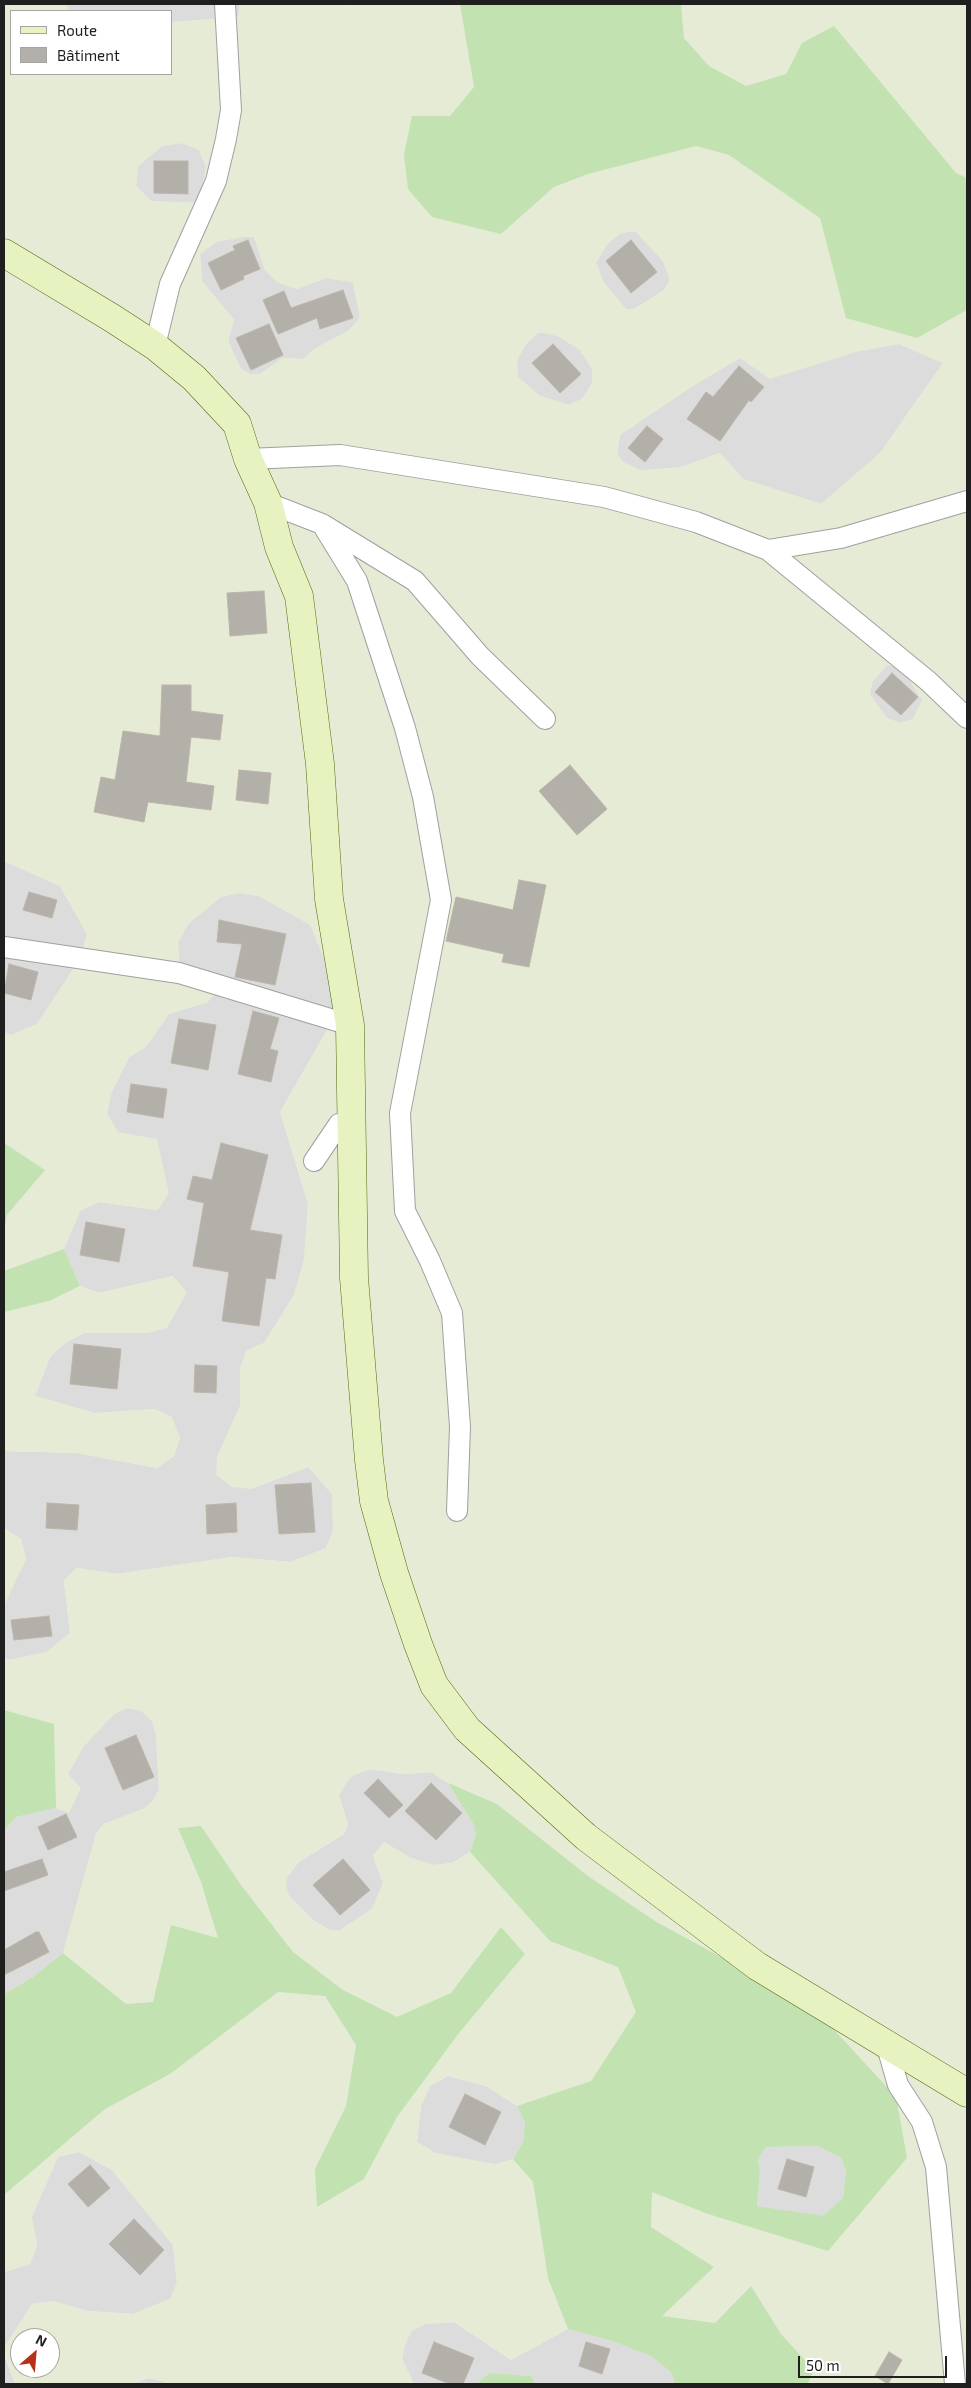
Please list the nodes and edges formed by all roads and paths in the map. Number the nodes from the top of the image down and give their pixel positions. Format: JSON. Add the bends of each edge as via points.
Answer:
{"nodes":[{"id":1,"x":224,"y":4,"type":"edge"},
{"id":2,"x":4,"y":253,"type":"edge"},
{"id":3,"x":155,"y":346,"type":"junction"},
{"id":4,"x":248,"y":459,"type":"junction"},
{"id":5,"x":967,"y":500,"type":"edge"},
{"id":6,"x":268,"y":503,"type":"junction"},
{"id":7,"x":322,"y":524,"type":"junction"},
{"id":8,"x":768,"y":550,"type":"junction"},
{"id":9,"x":967,"y":718,"type":"edge"},
{"id":10,"x":545,"y":719,"type":"dead end"},
{"id":11,"x":4,"y":947,"type":"edge"},
{"id":12,"x":350,"y":1025,"type":"junction"},
{"id":13,"x":353,"y":1125,"type":"junction"},
{"id":14,"x":314,"y":1161,"type":"dead end"},
{"id":15,"x":457,"y":1511,"type":"dead end"},
{"id":16,"x":886,"y":2043,"type":"junction"},
{"id":17,"x":967,"y":2093,"type":"edge"},
{"id":18,"x":955,"y":2384,"type":"edge"}],
"edges":[{"from":1,"to":3,"type":"street","via":[[231,110],[226,139],[216,181],[170,284]]},
{"from":2,"to":3,"type":"main road"},
{"from":3,"to":4,"type":"main road","via":[[194,378],[237,424]]},
{"from":4,"to":6,"type":"main road"},
{"from":4,"to":8,"type":"street","via":[[340,455],[594,496],[696,522]]},
{"from":5,"to":8,"type":"street","via":[[841,538]]},
{"from":6,"to":7,"type":"street"},
{"from":6,"to":12,"type":"main road","via":[[279,547],[299,596],[320,764],[329,899]]},
{"from":7,"to":10,"type":"street","via":[[415,581],[480,656]]},
{"from":7,"to":15,"type":"street","via":[[357,581],[405,728],[423,797],[441,900],[400,1113],[405,1211],[452,1313],[460,1427]]},
{"from":8,"to":9,"type":"street","via":[[928,681]]},
{"from":11,"to":12,"type":"street","via":[[179,972]]},
{"from":12,"to":13,"type":"main road"},
{"from":13,"to":14,"type":"street","via":[[339,1124]]},
{"from":13,"to":16,"type":"main road","via":[[354,1278],[374,1501],[404,1606],[434,1685],[467,1729],[586,1837],[757,1966]]},
{"from":16,"to":17,"type":"main road"},
{"from":16,"to":18,"type":"street","via":[[898,2085],[922,2122],[936,2167]]}]}
